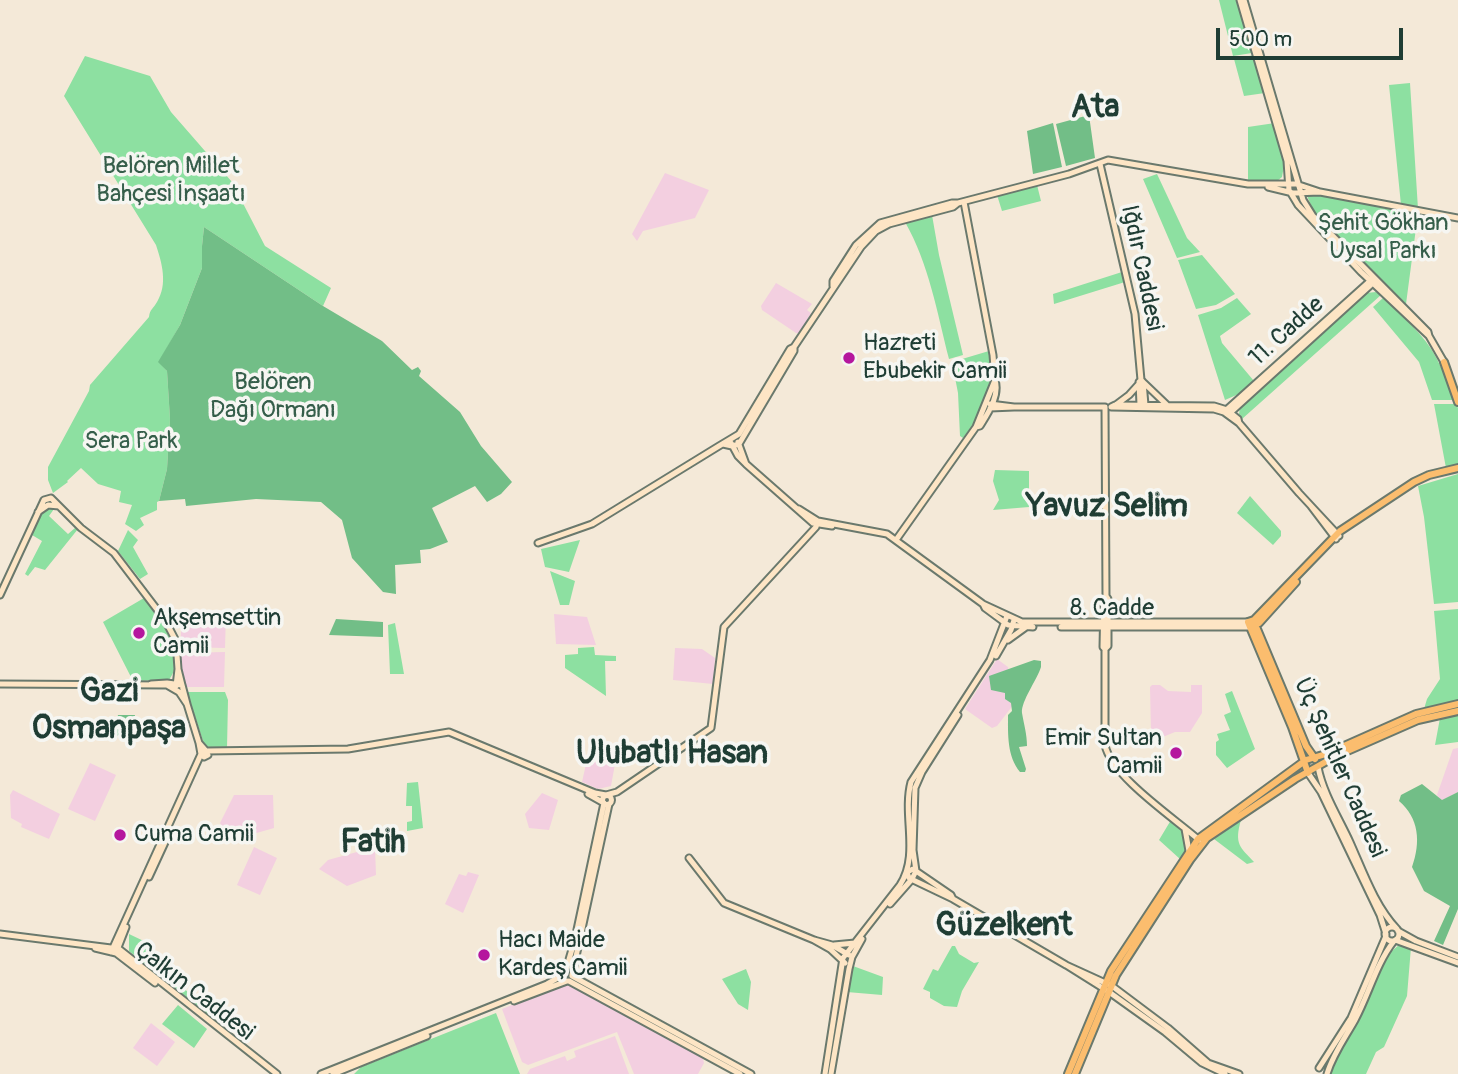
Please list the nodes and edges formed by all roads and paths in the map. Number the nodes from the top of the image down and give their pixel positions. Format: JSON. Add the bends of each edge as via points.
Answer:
{"nodes":[{"id":1,"x":1242,"y":0,"type":"edge"},
{"id":2,"x":1100,"y":163,"type":"junction"},
{"id":3,"x":1288,"y":167,"type":"junction"},
{"id":4,"x":1275,"y":184,"type":"junction"},
{"id":5,"x":1289,"y":184,"type":"junction"},
{"id":6,"x":1265,"y":185,"type":"junction"},
{"id":7,"x":1298,"y":188,"type":"junction"},
{"id":8,"x":1290,"y":193,"type":"junction"},
{"id":9,"x":961,"y":203,"type":"junction"},
{"id":10,"x":1458,"y":218,"type":"edge"},
{"id":11,"x":1361,"y":272,"type":"junction"},
{"id":12,"x":1373,"y":281,"type":"junction"},
{"id":13,"x":1363,"y":289,"type":"junction"},
{"id":14,"x":1382,"y":293,"type":"junction"},
{"id":15,"x":1429,"y":336,"type":"junction"},
{"id":16,"x":1444,"y":362,"type":"junction"},
{"id":17,"x":995,"y":380,"type":"junction"},
{"id":18,"x":1141,"y":381,"type":"junction"},
{"id":19,"x":996,"y":391,"type":"junction"},
{"id":20,"x":1458,"y":391,"type":"edge"},
{"id":21,"x":1458,"y":402,"type":"edge"},
{"id":22,"x":1006,"y":405,"type":"junction"},
{"id":23,"x":1167,"y":405,"type":"junction"},
{"id":24,"x":988,"y":406,"type":"junction"},
{"id":25,"x":1110,"y":406,"type":"junction"},
{"id":26,"x":1014,"y":407,"type":"junction"},
{"id":27,"x":1142,"y":407,"type":"junction"},
{"id":28,"x":1227,"y":412,"type":"junction"},
{"id":29,"x":735,"y":442,"type":"junction"},
{"id":30,"x":1458,"y":470,"type":"edge"},
{"id":31,"x":59,"y":506,"type":"junction"},
{"id":32,"x":38,"y":513,"type":"junction"},
{"id":33,"x":818,"y":523,"type":"junction"},
{"id":34,"x":1337,"y":536,"type":"junction"},
{"id":35,"x":896,"y":540,"type":"junction"},
{"id":36,"x":538,"y":543,"type":"dead end"},
{"id":37,"x":0,"y":595,"type":"edge"},
{"id":38,"x":983,"y":604,"type":"junction"},
{"id":39,"x":989,"y":612,"type":"junction"},
{"id":40,"x":1007,"y":616,"type":"junction"},
{"id":41,"x":1003,"y":623,"type":"junction"},
{"id":42,"x":1013,"y":623,"type":"junction"},
{"id":43,"x":1252,"y":623,"type":"junction"},
{"id":44,"x":1106,"y":625,"type":"junction"},
{"id":45,"x":1029,"y":626,"type":"junction"},
{"id":46,"x":1001,"y":642,"type":"junction"},
{"id":47,"x":0,"y":684,"type":"edge"},
{"id":48,"x":180,"y":688,"type":"junction"},
{"id":49,"x":1458,"y":704,"type":"edge"},
{"id":50,"x":1458,"y":710,"type":"edge"},
{"id":51,"x":448,"y":733,"type":"junction"},
{"id":52,"x":205,"y":755,"type":"junction"},
{"id":53,"x":1315,"y":758,"type":"junction"},
{"id":54,"x":1303,"y":762,"type":"junction"},
{"id":55,"x":1318,"y":767,"type":"junction"},
{"id":56,"x":1308,"y":773,"type":"junction"},
{"id":57,"x":913,"y":784,"type":"junction"},
{"id":58,"x":617,"y":792,"type":"junction"},
{"id":59,"x":606,"y":795,"type":"junction"},
{"id":60,"x":608,"y":802,"type":"junction"},
{"id":61,"x":1183,"y":826,"type":"junction"},
{"id":62,"x":1202,"y":839,"type":"junction"},
{"id":63,"x":1189,"y":851,"type":"junction"},
{"id":64,"x":689,"y":858,"type":"dead end"},
{"id":65,"x":916,"y":871,"type":"junction"},
{"id":66,"x":907,"y":872,"type":"junction"},
{"id":67,"x":912,"y":879,"type":"junction"},
{"id":68,"x":953,"y":899,"type":"junction"},
{"id":69,"x":1397,"y":930,"type":"junction"},
{"id":70,"x":121,"y":933,"type":"junction"},
{"id":71,"x":0,"y":934,"type":"edge"},
{"id":72,"x":1386,"y":935,"type":"junction"},
{"id":73,"x":814,"y":940,"type":"junction"},
{"id":74,"x":1394,"y":940,"type":"junction"},
{"id":75,"x":855,"y":943,"type":"junction"},
{"id":76,"x":832,"y":945,"type":"junction"},
{"id":77,"x":93,"y":946,"type":"junction"},
{"id":78,"x":101,"y":946,"type":"junction"},
{"id":79,"x":114,"y":950,"type":"junction"},
{"id":80,"x":126,"y":954,"type":"junction"},
{"id":81,"x":1458,"y":957,"type":"edge"},
{"id":82,"x":850,"y":958,"type":"junction"},
{"id":83,"x":844,"y":961,"type":"junction"},
{"id":84,"x":1458,"y":963,"type":"edge"},
{"id":85,"x":568,"y":977,"type":"junction"},
{"id":86,"x":1108,"y":988,"type":"junction"},
{"id":87,"x":212,"y":1026,"type":"junction"},
{"id":88,"x":715,"y":1057,"type":"junction"},
{"id":89,"x":1210,"y":1067,"type":"junction"},
{"id":90,"x":1316,"y":1070,"type":"edge"},
{"id":91,"x":270,"y":1074,"type":"edge"},
{"id":92,"x":277,"y":1074,"type":"edge"},
{"id":93,"x":321,"y":1074,"type":"edge"},
{"id":94,"x":333,"y":1074,"type":"edge"},
{"id":95,"x":740,"y":1074,"type":"edge"},
{"id":96,"x":751,"y":1074,"type":"edge"},
{"id":97,"x":825,"y":1074,"type":"edge"},
{"id":98,"x":831,"y":1074,"type":"edge"},
{"id":99,"x":1068,"y":1074,"type":"edge"},
{"id":100,"x":1075,"y":1074,"type":"edge"},
{"id":101,"x":1225,"y":1074,"type":"edge"},
{"id":102,"x":1239,"y":1074,"type":"edge"},
{"id":103,"x":1327,"y":1074,"type":"edge"}],
"edges":[{"from":1,"to":3,"type":"main road"},
{"from":1,"to":7,"type":"main road"},
{"from":2,"to":6,"type":"main road","via":[[1118,161]]},
{"from":2,"to":9,"type":"main road"},
{"from":2,"to":18,"type":"main road","name":"Iğdır Caddesi","via":[[1135,314]]},
{"from":3,"to":4,"type":"main road"},
{"from":3,"to":5,"type":"main road"},
{"from":4,"to":5,"type":"main road"},
{"from":4,"to":6,"type":"main road"},
{"from":5,"to":7,"type":"main road"},
{"from":5,"to":8,"type":"main road"},
{"from":6,"to":8,"type":"main road"},
{"from":7,"to":8,"type":"main road"},
{"from":7,"to":10,"type":"main road"},
{"from":7,"to":12,"type":"main road","via":[[1312,216]]},
{"from":8,"to":11,"type":"main road"},
{"from":9,"to":17,"type":"main road"},
{"from":9,"to":29,"type":"main road","via":[[875,230]]},
{"from":11,"to":12,"type":"main road"},
{"from":11,"to":13,"type":"main road"},
{"from":12,"to":13,"type":"main road","name":"11. Cadde"},
{"from":12,"to":14,"type":"main road"},
{"from":12,"to":15,"type":"main road"},
{"from":13,"to":14,"type":"main road"},
{"from":13,"to":28,"type":"main road","name":"11. Cadde"},
{"from":14,"to":15,"type":"main road"},
{"from":15,"to":16,"type":"main road"},
{"from":16,"to":20,"type":"main road"},
{"from":16,"to":21,"type":"main road"},
{"from":17,"to":19,"type":"main road"},
{"from":17,"to":24,"type":"main road"},
{"from":18,"to":23,"type":"main road"},
{"from":18,"to":25,"type":"main road"},
{"from":18,"to":27,"type":"main road","name":"Iğdır Caddesi"},
{"from":19,"to":22,"type":"main road"},
{"from":19,"to":24,"type":"main road"},
{"from":22,"to":24,"type":"main road"},
{"from":22,"to":26,"type":"main road"},
{"from":23,"to":27,"type":"main road"},
{"from":23,"to":28,"type":"main road","via":[[1209,405]]},
{"from":24,"to":26,"type":"main road"},
{"from":24,"to":35,"type":"main road"},
{"from":25,"to":26,"type":"main road"},
{"from":25,"to":27,"type":"main road"},
{"from":25,"to":44,"type":"main road"},
{"from":27,"to":28,"type":"main road"},
{"from":28,"to":34,"type":"main road"},
{"from":29,"to":33,"type":"main road","via":[[746,464]]},
{"from":29,"to":36,"type":"main road","via":[[723,444],[592,524]]},
{"from":30,"to":34,"type":"main road","via":[[1414,482]]},
{"from":31,"to":32,"type":"main road","via":[[48,505]]},
{"from":31,"to":32,"type":"main road","via":[[44,499]]},
{"from":31,"to":48,"type":"main road","via":[[114,553],[165,620],[176,641]]},
{"from":32,"to":37,"type":"main road"},
{"from":33,"to":35,"type":"main road","name":"8. Cadde","via":[[887,534]]},
{"from":33,"to":58,"type":"main road","via":[[724,628],[711,727]]},
{"from":34,"to":43,"type":"main road"},
{"from":35,"to":38,"type":"main road","name":"8. Cadde"},
{"from":38,"to":39,"type":"main road","name":"8. Cadde"},
{"from":38,"to":40,"type":"main road","name":"8. Cadde"},
{"from":39,"to":41,"type":"main road","name":"8. Cadde"},
{"from":39,"to":46,"type":"main road"},
{"from":40,"to":41,"type":"main road"},
{"from":40,"to":42,"type":"main road","name":"8. Cadde"},
{"from":41,"to":42,"type":"main road","name":"8. Cadde"},
{"from":41,"to":46,"type":"main road"},
{"from":42,"to":44,"type":"main road","name":"8. Cadde"},
{"from":42,"to":45,"type":"main road","name":"8. Cadde"},
{"from":42,"to":46,"type":"main road"},
{"from":43,"to":44,"type":"main road","name":"8. Cadde"},
{"from":43,"to":53,"type":"main road","name":"Üç Şehitler Caddesi"},
{"from":43,"to":54,"type":"main road","name":"Üç Şehitler Caddesi"},
{"from":44,"to":45,"type":"main road","name":"8. Cadde"},
{"from":44,"to":61,"type":"main road","via":[[1108,755],[1118,771]]},
{"from":45,"to":46,"type":"main road"},
{"from":46,"to":57,"type":"main road"},
{"from":47,"to":48,"type":"main road"},
{"from":48,"to":52,"type":"main road"},
{"from":49,"to":53,"type":"main road","via":[[1413,715]]},
{"from":50,"to":55,"type":"main road","via":[[1418,720]]},
{"from":51,"to":52,"type":"main road","via":[[348,749]]},
{"from":51,"to":59,"type":"main road"},
{"from":51,"to":60,"type":"main road"},
{"from":52,"to":70,"type":"main road"},
{"from":53,"to":54,"type":"main road"},
{"from":53,"to":55,"type":"main road","name":"Üç Şehitler Caddesi"},
{"from":54,"to":56,"type":"main road","name":"Üç Şehitler Caddesi"},
{"from":54,"to":62,"type":"main road"},
{"from":55,"to":56,"type":"main road"},
{"from":55,"to":69,"type":"main road","name":"Üç Şehitler Caddesi","via":[[1370,885]]},
{"from":56,"to":62,"type":"main road"},
{"from":56,"to":72,"type":"main road","name":"Üç Şehitler Caddesi"},
{"from":57,"to":65,"type":"main road"},
{"from":57,"to":66,"type":"main road"},
{"from":58,"to":59,"type":"main road"},
{"from":58,"to":60,"type":"main road"},
{"from":59,"to":60,"type":"main road","via":[[610,796]]},
{"from":60,"to":85,"type":"main road"},
{"from":61,"to":62,"type":"main road"},
{"from":61,"to":63,"type":"main road"},
{"from":62,"to":63,"type":"main road"},
{"from":62,"to":86,"type":"main road"},
{"from":63,"to":86,"type":"main road","via":[[1111,971]]},
{"from":64,"to":73,"type":"main road","via":[[724,903]]},
{"from":65,"to":66,"type":"main road"},
{"from":65,"to":67,"type":"main road"},
{"from":65,"to":68,"type":"main road"},
{"from":66,"to":67,"type":"main road"},
{"from":66,"to":75,"type":"main road"},
{"from":67,"to":68,"type":"main road"},
{"from":67,"to":82,"type":"main road"},
{"from":68,"to":86,"type":"main road"},
{"from":69,"to":72,"type":"main road","via":[[1389,929]]},
{"from":69,"to":74,"type":"main road","via":[[1399,937]]},
{"from":69,"to":81,"type":"main road"},
{"from":70,"to":78,"type":"main road","name":"Çalkın Caddesi"},
{"from":70,"to":79,"type":"main road"},
{"from":70,"to":80,"type":"main road"},
{"from":71,"to":77,"type":"main road","name":"Çalkın Caddesi"},
{"from":72,"to":74,"type":"main road"},
{"from":72,"to":90,"type":"main road","via":[[1351,1018]]},
{"from":73,"to":76,"type":"main road"},
{"from":73,"to":83,"type":"main road"},
{"from":74,"to":84,"type":"main road"},
{"from":74,"to":103,"type":"main road"},
{"from":75,"to":76,"type":"main road"},
{"from":75,"to":82,"type":"main road"},
{"from":76,"to":82,"type":"main road"},
{"from":77,"to":78,"type":"main road","name":"Çalkın Caddesi"},
{"from":77,"to":79,"type":"main road","name":"Çalkın Caddesi"},
{"from":78,"to":79,"type":"main road","name":"Çalkın Caddesi"},
{"from":79,"to":80,"type":"main road","name":"Çalkın Caddesi"},
{"from":79,"to":87,"type":"main road","name":"Çalkın Caddesi"},
{"from":80,"to":87,"type":"main road","name":"Çalkın Caddesi"},
{"from":82,"to":83,"type":"main road","via":[[846,964]]},
{"from":82,"to":98,"type":"main road"},
{"from":83,"to":97,"type":"main road"},
{"from":85,"to":88,"type":"main road"},
{"from":85,"to":93,"type":"main road"},
{"from":85,"to":94,"type":"main road"},
{"from":86,"to":89,"type":"main road"},
{"from":86,"to":99,"type":"main road"},
{"from":86,"to":100,"type":"main road"},
{"from":87,"to":91,"type":"main road","name":"Çalkın Caddesi"},
{"from":87,"to":92,"type":"main road","name":"Çalkın Caddesi"},
{"from":88,"to":95,"type":"main road"},
{"from":88,"to":96,"type":"main road"},
{"from":89,"to":101,"type":"main road"},
{"from":89,"to":102,"type":"main road"},
{"from":90,"to":103,"type":"main road"}]}
